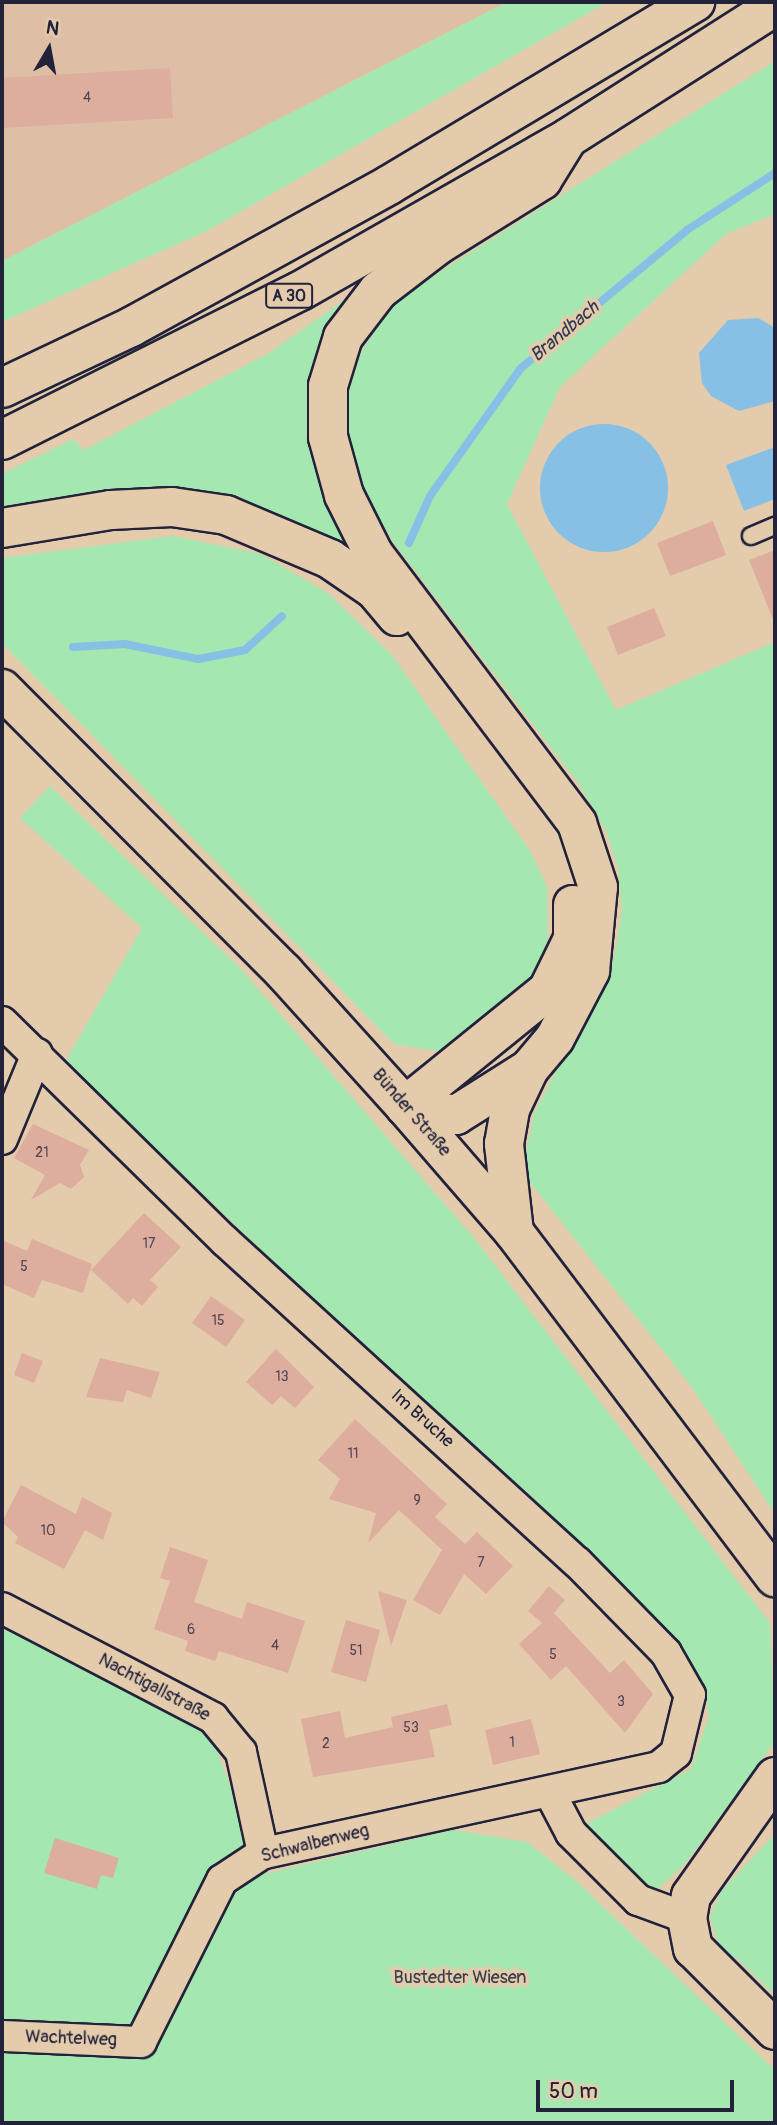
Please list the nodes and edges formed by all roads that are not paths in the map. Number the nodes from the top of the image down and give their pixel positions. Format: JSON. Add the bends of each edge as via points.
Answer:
{"nodes":[{"id":1,"x":695,"y":2,"type":"edge"},
{"id":2,"x":775,"y":6,"type":"edge"},
{"id":3,"x":568,"y":138,"type":"junction"},
{"id":4,"x":2,"y":388,"type":"edge"},
{"id":5,"x":2,"y":440,"type":"edge"},
{"id":6,"x":775,"y":526,"type":"edge"},
{"id":7,"x":2,"y":528,"type":"edge"},
{"id":8,"x":751,"y":536,"type":"dead end"},
{"id":9,"x":2,"y":688,"type":"edge"},
{"id":10,"x":2,"y":1022,"type":"edge"},
{"id":11,"x":37,"y":1054,"type":"junction"},
{"id":12,"x":529,"y":1069,"type":"junction"},
{"id":13,"x":405,"y":1105,"type":"junction"},
{"id":14,"x":2,"y":1139,"type":"edge"},
{"id":15,"x":514,"y":1232,"type":"junction"},
{"id":16,"x":775,"y":1577,"type":"edge"},
{"id":17,"x":2,"y":1608,"type":"edge"},
{"id":18,"x":775,"y":1777,"type":"edge"},
{"id":19,"x":550,"y":1793,"type":"junction"},
{"id":20,"x":762,"y":1811,"type":"edge"},
{"id":21,"x":263,"y":1853,"type":"junction"},
{"id":22,"x":687,"y":1918,"type":"junction"},
{"id":23,"x":775,"y":2030,"type":"edge"},
{"id":24,"x":2,"y":2036,"type":"edge"},
{"id":25,"x":141,"y":2042,"type":"joint"}],
"edges":[{"from":1,"to":4,"type":"main road","via":[[389,185],[131,327]]},
{"from":2,"to":3,"type":"main road","number":"A 30"},
{"from":3,"to":5,"type":"main road","number":"A 30","via":[[300,291]]},
{"from":3,"to":12,"type":"main road","via":[[542,180],[438,245],[378,291],[343,337],[328,386],[328,437],[344,495],[373,553],[577,823],[598,887],[590,971],[555,1038]]},
{"from":6,"to":8,"type":"lane"},
{"from":7,"to":13,"type":"main road","via":[[172,507],[226,514],[287,536],[374,590],[430,654],[526,786],[557,836],[573,888],[573,939],[548,990],[521,1018]]},
{"from":9,"to":13,"type":"main road","name":"Bünder Straße","via":[[275,962]]},
{"from":10,"to":11,"type":"street","name":"Im Bruche"},
{"from":11,"to":14,"type":"street"},
{"from":11,"to":19,"type":"street","name":"Im Bruche","via":[[225,1241],[577,1562],[666,1653],[690,1695],[676,1753],[659,1767]]},
{"from":12,"to":13,"type":"main road","via":[[456,1115]]},
{"from":12,"to":15,"type":"main road","via":[[510,1109],[504,1144]]},
{"from":13,"to":15,"type":"main road","name":"Bünder Straße"},
{"from":15,"to":16,"type":"main road","name":"Bünder Straße"},
{"from":17,"to":21,"type":"street","name":"Nachtigallstraße","via":[[213,1718],[242,1752]]},
{"from":18,"to":20,"type":"main road"},
{"from":19,"to":21,"type":"street","name":"Schwalbenweg"},
{"from":19,"to":22,"type":"street","via":[[571,1833],[638,1900]]},
{"from":20,"to":22,"type":"main road","via":[[704,1876]]},
{"from":21,"to":25,"type":"street","name":"Schwalbenweg","via":[[222,1880]]},
{"from":22,"to":23,"type":"main road","via":[[693,1948]]},
{"from":24,"to":25,"type":"street","name":"Wachtelweg"}]}
